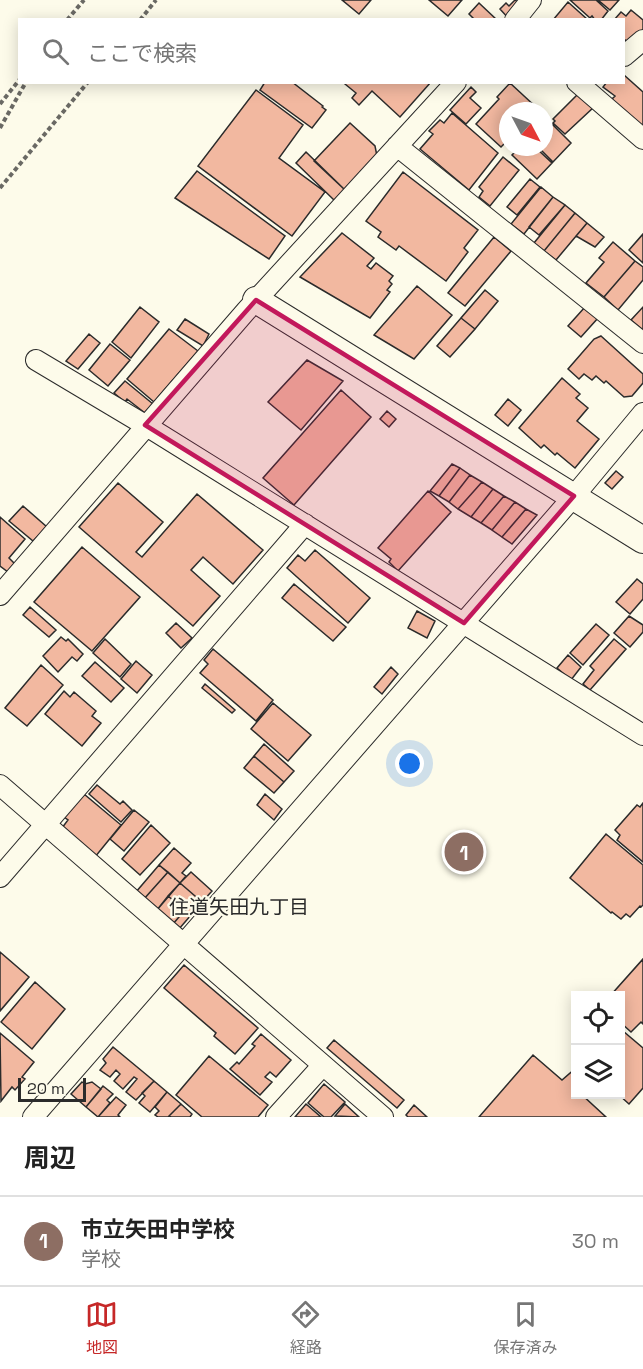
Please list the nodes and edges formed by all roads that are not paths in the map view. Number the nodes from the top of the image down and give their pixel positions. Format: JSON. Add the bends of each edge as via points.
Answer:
{"nodes":[{"id":1,"x":531,"y":0,"type":"edge"},
{"id":2,"x":517,"y":18,"type":"edge"},
{"id":3,"x":643,"y":40,"type":"edge"},
{"id":4,"x":625,"y":55,"type":"edge"},
{"id":5,"x":454,"y":84,"type":"edge"},
{"id":6,"x":586,"y":85,"type":"edge"},
{"id":7,"x":643,"y":139,"type":"edge"},
{"id":8,"x":396,"y":146,"type":"junction"},
{"id":9,"x":255,"y":300,"type":"junction"},
{"id":10,"x":643,"y":343,"type":"edge"},
{"id":11,"x":36,"y":360,"type":"dead end"},
{"id":12,"x":643,"y":412,"type":"edge"},
{"id":13,"x":145,"y":425,"type":"junction"},
{"id":14,"x":574,"y":496,"type":"junction"},
{"id":15,"x":305,"y":524,"type":"junction"},
{"id":16,"x":643,"y":540,"type":"edge"},
{"id":17,"x":0,"y":595,"type":"edge"},
{"id":18,"x":464,"y":623,"type":"junction"},
{"id":19,"x":643,"y":735,"type":"edge"},
{"id":20,"x":0,"y":785,"type":"edge"},
{"id":21,"x":46,"y":824,"type":"junction"},
{"id":22,"x":0,"y":877,"type":"edge"},
{"id":23,"x":183,"y":945,"type":"junction"},
{"id":24,"x":323,"y":1065,"type":"junction"},
{"id":25,"x":33,"y":1117,"type":"edge"},
{"id":26,"x":276,"y":1117,"type":"edge"},
{"id":27,"x":383,"y":1117,"type":"edge"}],
"edges":[{"from":1,"to":2,"type":"street"},
{"from":3,"to":4,"type":"street"},
{"from":5,"to":8,"type":"street"},
{"from":6,"to":7,"type":"street"},
{"from":8,"to":9,"type":"street"},
{"from":8,"to":10,"type":"street"},
{"from":9,"to":13,"type":"street"},
{"from":9,"to":14,"type":"street"},
{"from":11,"to":13,"type":"street"},
{"from":12,"to":14,"type":"street"},
{"from":13,"to":15,"type":"street"},
{"from":13,"to":17,"type":"street"},
{"from":14,"to":16,"type":"street"},
{"from":14,"to":18,"type":"street"},
{"from":15,"to":18,"type":"street"},
{"from":15,"to":21,"type":"street"},
{"from":18,"to":19,"type":"street"},
{"from":18,"to":23,"type":"street"},
{"from":20,"to":21,"type":"street"},
{"from":21,"to":22,"type":"street"},
{"from":21,"to":23,"type":"street"},
{"from":23,"to":24,"type":"street"},
{"from":23,"to":25,"type":"street"},
{"from":24,"to":26,"type":"street"},
{"from":24,"to":27,"type":"street"}]}
